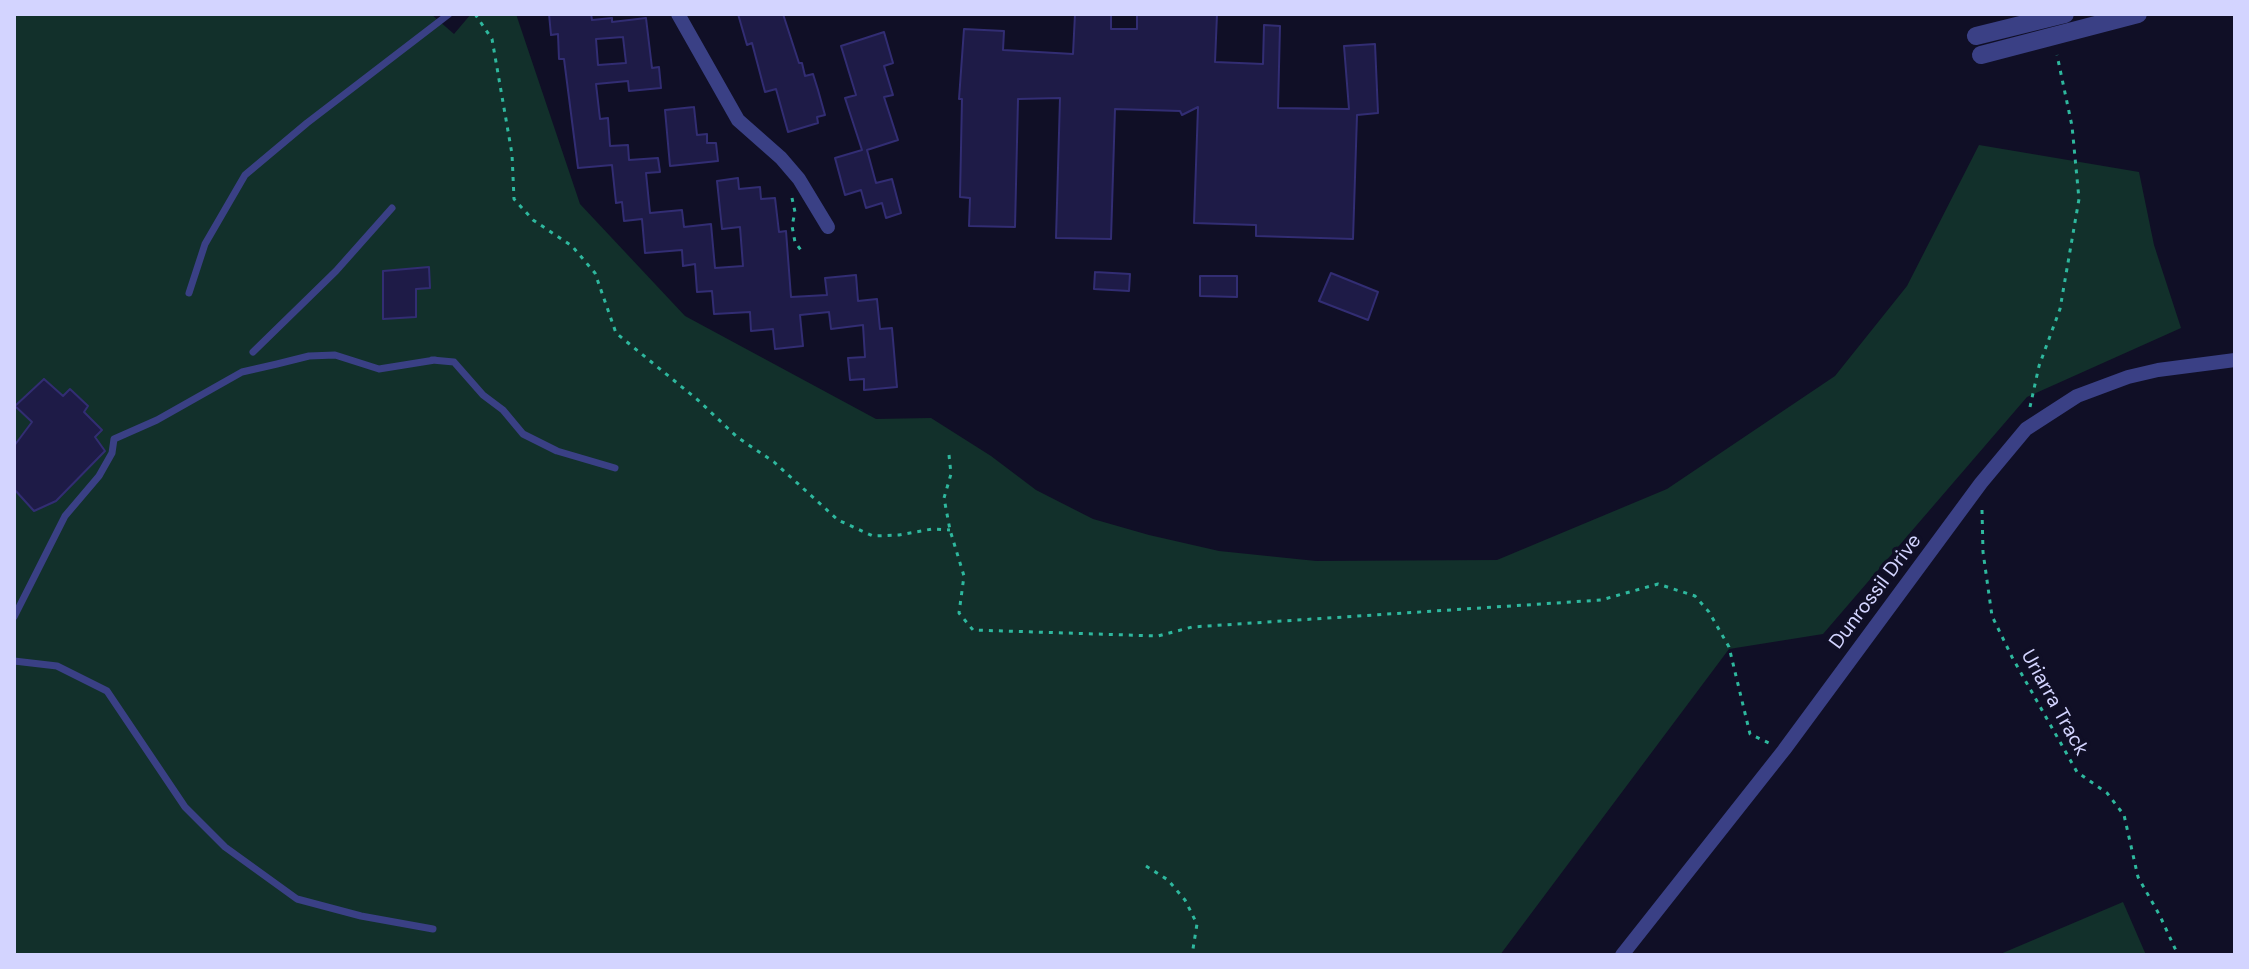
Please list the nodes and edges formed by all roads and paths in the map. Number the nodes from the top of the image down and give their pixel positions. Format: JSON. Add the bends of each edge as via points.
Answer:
{"nodes":[{"id":1,"x":449,"y":14,"type":"edge"},
{"id":2,"x":475,"y":14,"type":"edge"},
{"id":3,"x":678,"y":14,"type":"edge"},
{"id":4,"x":2065,"y":14,"type":"edge"},
{"id":5,"x":2138,"y":14,"type":"edge"},
{"id":6,"x":1976,"y":36,"type":"dead end"},
{"id":7,"x":1981,"y":55,"type":"dead end"},
{"id":8,"x":2057,"y":55,"type":"dead end"},
{"id":9,"x":392,"y":208,"type":"dead end"},
{"id":10,"x":828,"y":227,"type":"dead end"},
{"id":11,"x":189,"y":293,"type":"dead end"},
{"id":12,"x":253,"y":352,"type":"dead end"},
{"id":13,"x":2235,"y":360,"type":"edge"},
{"id":14,"x":2026,"y":429,"type":"junction"},
{"id":15,"x":949,"y":455,"type":"dead end"},
{"id":16,"x":615,"y":468,"type":"dead end"},
{"id":17,"x":1981,"y":483,"type":"junction"},
{"id":18,"x":950,"y":530,"type":"junction"},
{"id":19,"x":14,"y":617,"type":"edge"},
{"id":20,"x":14,"y":661,"type":"edge"},
{"id":21,"x":1784,"y":750,"type":"junction"},
{"id":22,"x":1146,"y":866,"type":"dead end"},
{"id":23,"x":433,"y":929,"type":"dead end"},
{"id":24,"x":1192,"y":955,"type":"edge"},
{"id":25,"x":1622,"y":955,"type":"edge"},
{"id":26,"x":2178,"y":955,"type":"edge"}],
"edges":[{"from":1,"to":11,"type":"lane","via":[[245,175],[205,244]]},
{"from":2,"to":18,"type":"path","via":[[492,39],[512,154],[514,199],[533,220],[572,246],[595,273],[616,333],[838,520],[873,536]]},
{"from":3,"to":10,"type":"street","via":[[738,120],[799,179]]},
{"from":4,"to":6,"type":"street"},
{"from":5,"to":7,"type":"street"},
{"from":8,"to":14,"type":"path","via":[[2072,126],[2079,199],[2060,309],[2039,366]]},
{"from":9,"to":12,"type":"lane"},
{"from":13,"to":14,"type":"street","name":"Dunrossil Drive","via":[[2128,377],[2077,396]]},
{"from":14,"to":17,"type":"street","name":"Dunrossil Drive"},
{"from":15,"to":18,"type":"path","via":[[951,474],[944,498]]},
{"from":16,"to":19,"type":"lane","via":[[557,451],[523,434],[454,362],[379,369],[335,355],[309,356],[242,372],[114,439],[112,453],[65,516]]},
{"from":17,"to":21,"type":"street","name":"Dunrossil Drive"},
{"from":17,"to":26,"type":"path","name":"Uriarra Track","via":[[1992,616],[2077,772],[2107,793],[2124,815],[2138,877]]},
{"from":18,"to":21,"type":"path","via":[[964,576],[959,613],[973,630],[1158,636],[1192,627],[1601,600],[1658,584],[1695,596],[1709,612],[1729,647],[1750,734]]},
{"from":20,"to":23,"type":"lane","via":[[57,666],[107,691],[185,807],[225,847],[297,899]]},
{"from":21,"to":25,"type":"street","name":"Dunrossil Drive"},
{"from":22,"to":24,"type":"path","via":[[1185,900],[1197,924]]}]}
